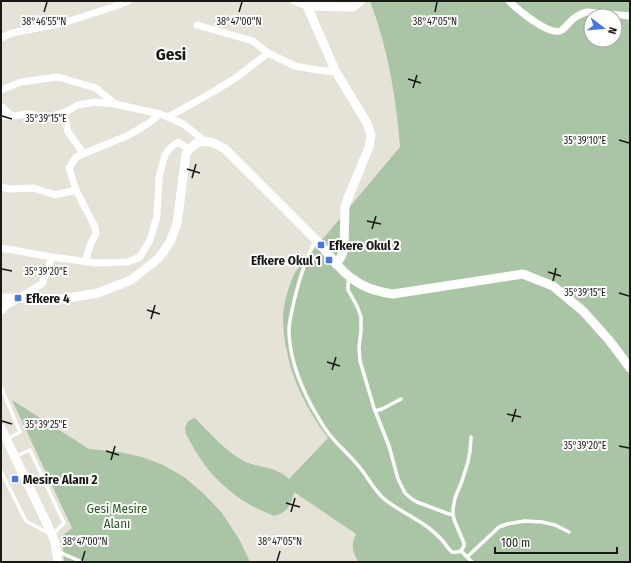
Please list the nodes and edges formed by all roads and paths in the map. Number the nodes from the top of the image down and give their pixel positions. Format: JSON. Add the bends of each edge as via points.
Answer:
{"nodes":[{"id":1,"x":128,"y":1,"type":"edge"},
{"id":2,"x":294,"y":1,"type":"edge"},
{"id":3,"x":360,"y":1,"type":"edge"},
{"id":4,"x":509,"y":1,"type":"edge"},
{"id":5,"x":307,"y":6,"type":"junction"},
{"id":6,"x":630,"y":16,"type":"edge"},
{"id":7,"x":197,"y":24,"type":"dead end"},
{"id":8,"x":1,"y":38,"type":"edge"},
{"id":9,"x":268,"y":53,"type":"junction"},
{"id":10,"x":336,"y":72,"type":"junction"},
{"id":11,"x":1,"y":90,"type":"edge"},
{"id":12,"x":115,"y":104,"type":"junction"},
{"id":13,"x":1,"y":106,"type":"edge"},
{"id":14,"x":64,"y":113,"type":"junction"},
{"id":15,"x":160,"y":114,"type":"junction"},
{"id":16,"x":1,"y":116,"type":"edge"},
{"id":17,"x":12,"y":116,"type":"junction"},
{"id":18,"x":168,"y":117,"type":"junction"},
{"id":19,"x":205,"y":141,"type":"junction"},
{"id":20,"x":189,"y":148,"type":"junction"},
{"id":21,"x":84,"y":154,"type":"junction"},
{"id":22,"x":1,"y":187,"type":"edge"},
{"id":23,"x":76,"y":190,"type":"junction"},
{"id":24,"x":316,"y":240,"type":"junction"},
{"id":25,"x":1,"y":248,"type":"edge"},
{"id":26,"x":52,"y":257,"type":"junction"},
{"id":27,"x":85,"y":262,"type":"junction"},
{"id":28,"x":336,"y":264,"type":"junction"},
{"id":29,"x":350,"y":277,"type":"junction"},
{"id":30,"x":1,"y":298,"type":"edge"},
{"id":31,"x":18,"y":298,"type":"junction"},
{"id":32,"x":1,"y":310,"type":"edge"},
{"id":33,"x":630,"y":368,"type":"edge"},
{"id":34,"x":1,"y":387,"type":"edge"},
{"id":35,"x":400,"y":400,"type":"dead end"},
{"id":36,"x":375,"y":411,"type":"junction"},
{"id":37,"x":1,"y":428,"type":"edge"},
{"id":38,"x":471,"y":437,"type":"dead end"},
{"id":39,"x":6,"y":439,"type":"junction"},
{"id":40,"x":15,"y":457,"type":"junction"},
{"id":41,"x":1,"y":471,"type":"edge"},
{"id":42,"x":453,"y":515,"type":"junction"},
{"id":43,"x":569,"y":532,"type":"dead end"},
{"id":44,"x":52,"y":535,"type":"junction"},
{"id":45,"x":56,"y":550,"type":"junction"},
{"id":46,"x":461,"y":551,"type":"junction"},
{"id":47,"x":467,"y":557,"type":"junction"},
{"id":48,"x":58,"y":562,"type":"edge"},
{"id":49,"x":82,"y":562,"type":"edge"},
{"id":50,"x":472,"y":562,"type":"edge"}],
"edges":[{"from":1,"to":8,"type":"street","via":[[63,23],[12,33]]},
{"from":2,"to":5,"type":"street"},
{"from":3,"to":5,"type":"street","via":[[353,7]]},
{"from":4,"to":6,"type":"street","via":[[534,22],[557,31],[562,30],[582,13]]},
{"from":5,"to":10,"type":"street"},
{"from":7,"to":9,"type":"street","via":[[253,41]]},
{"from":9,"to":10,"type":"street","via":[[295,66]]},
{"from":9,"to":18,"type":"street","via":[[237,77]]},
{"from":10,"to":28,"type":"street","via":[[367,123],[371,135],[369,147],[345,208],[344,249]]},
{"from":11,"to":12,"type":"street","via":[[21,82],[58,77],[96,88]]},
{"from":12,"to":14,"type":"street","via":[[95,102],[78,105]]},
{"from":12,"to":15,"type":"street"},
{"from":13,"to":17,"type":"street"},
{"from":14,"to":17,"type":"street","via":[[47,117],[28,114]]},
{"from":14,"to":21,"type":"street","via":[[68,132]]},
{"from":15,"to":18,"type":"street"},
{"from":15,"to":21,"type":"street","via":[[129,135]]},
{"from":16,"to":17,"type":"street"},
{"from":18,"to":19,"type":"street","via":[[183,124]]},
{"from":19,"to":20,"type":"street"},
{"from":19,"to":24,"type":"street","via":[[225,149]]},
{"from":20,"to":27,"type":"street","via":[[178,142],[165,155],[159,177],[157,216],[150,240],[140,257],[128,262]]},
{"from":20,"to":31,"type":"street","via":[[185,160],[177,224],[170,242],[159,258],[131,280],[98,293],[62,299]]},
{"from":21,"to":23,"type":"street","via":[[76,158],[69,168]]},
{"from":22,"to":23,"type":"street","via":[[34,188],[55,195]]},
{"from":23,"to":27,"type":"street","via":[[96,227],[96,234]]},
{"from":24,"to":28,"type":"street"},
{"from":24,"to":46,"type":"lane","via":[[296,291],[289,323],[295,368],[305,392],[327,432],[356,462],[383,498],[439,536],[451,551]]},
{"from":25,"to":26,"type":"street"},
{"from":26,"to":27,"type":"street"},
{"from":26,"to":31,"type":"street","via":[[42,284]]},
{"from":28,"to":29,"type":"street"},
{"from":29,"to":33,"type":"street","via":[[365,286],[392,294],[523,274],[553,286],[583,310]]},
{"from":29,"to":36,"type":"lane","via":[[348,290],[357,306],[362,331],[360,361]]},
{"from":30,"to":31,"type":"street"},
{"from":31,"to":32,"type":"street"},
{"from":34,"to":39,"type":"lane","via":[[20,432]]},
{"from":35,"to":36,"type":"lane"},
{"from":36,"to":42,"type":"lane","via":[[405,493],[417,502]]},
{"from":37,"to":39,"type":"street"},
{"from":38,"to":42,"type":"lane","via":[[468,462],[455,498]]},
{"from":39,"to":40,"type":"street"},
{"from":40,"to":44,"type":"street"},
{"from":40,"to":44,"type":"lane","via":[[30,450],[64,523]]},
{"from":41,"to":44,"type":"lane","via":[[26,521]]},
{"from":42,"to":46,"type":"lane","via":[[464,543]]},
{"from":43,"to":47,"type":"lane","via":[[542,522],[507,524],[499,528]]},
{"from":44,"to":45,"type":"street"},
{"from":45,"to":48,"type":"street"},
{"from":45,"to":49,"type":"lane"},
{"from":46,"to":47,"type":"lane"},
{"from":47,"to":50,"type":"lane"}]}
